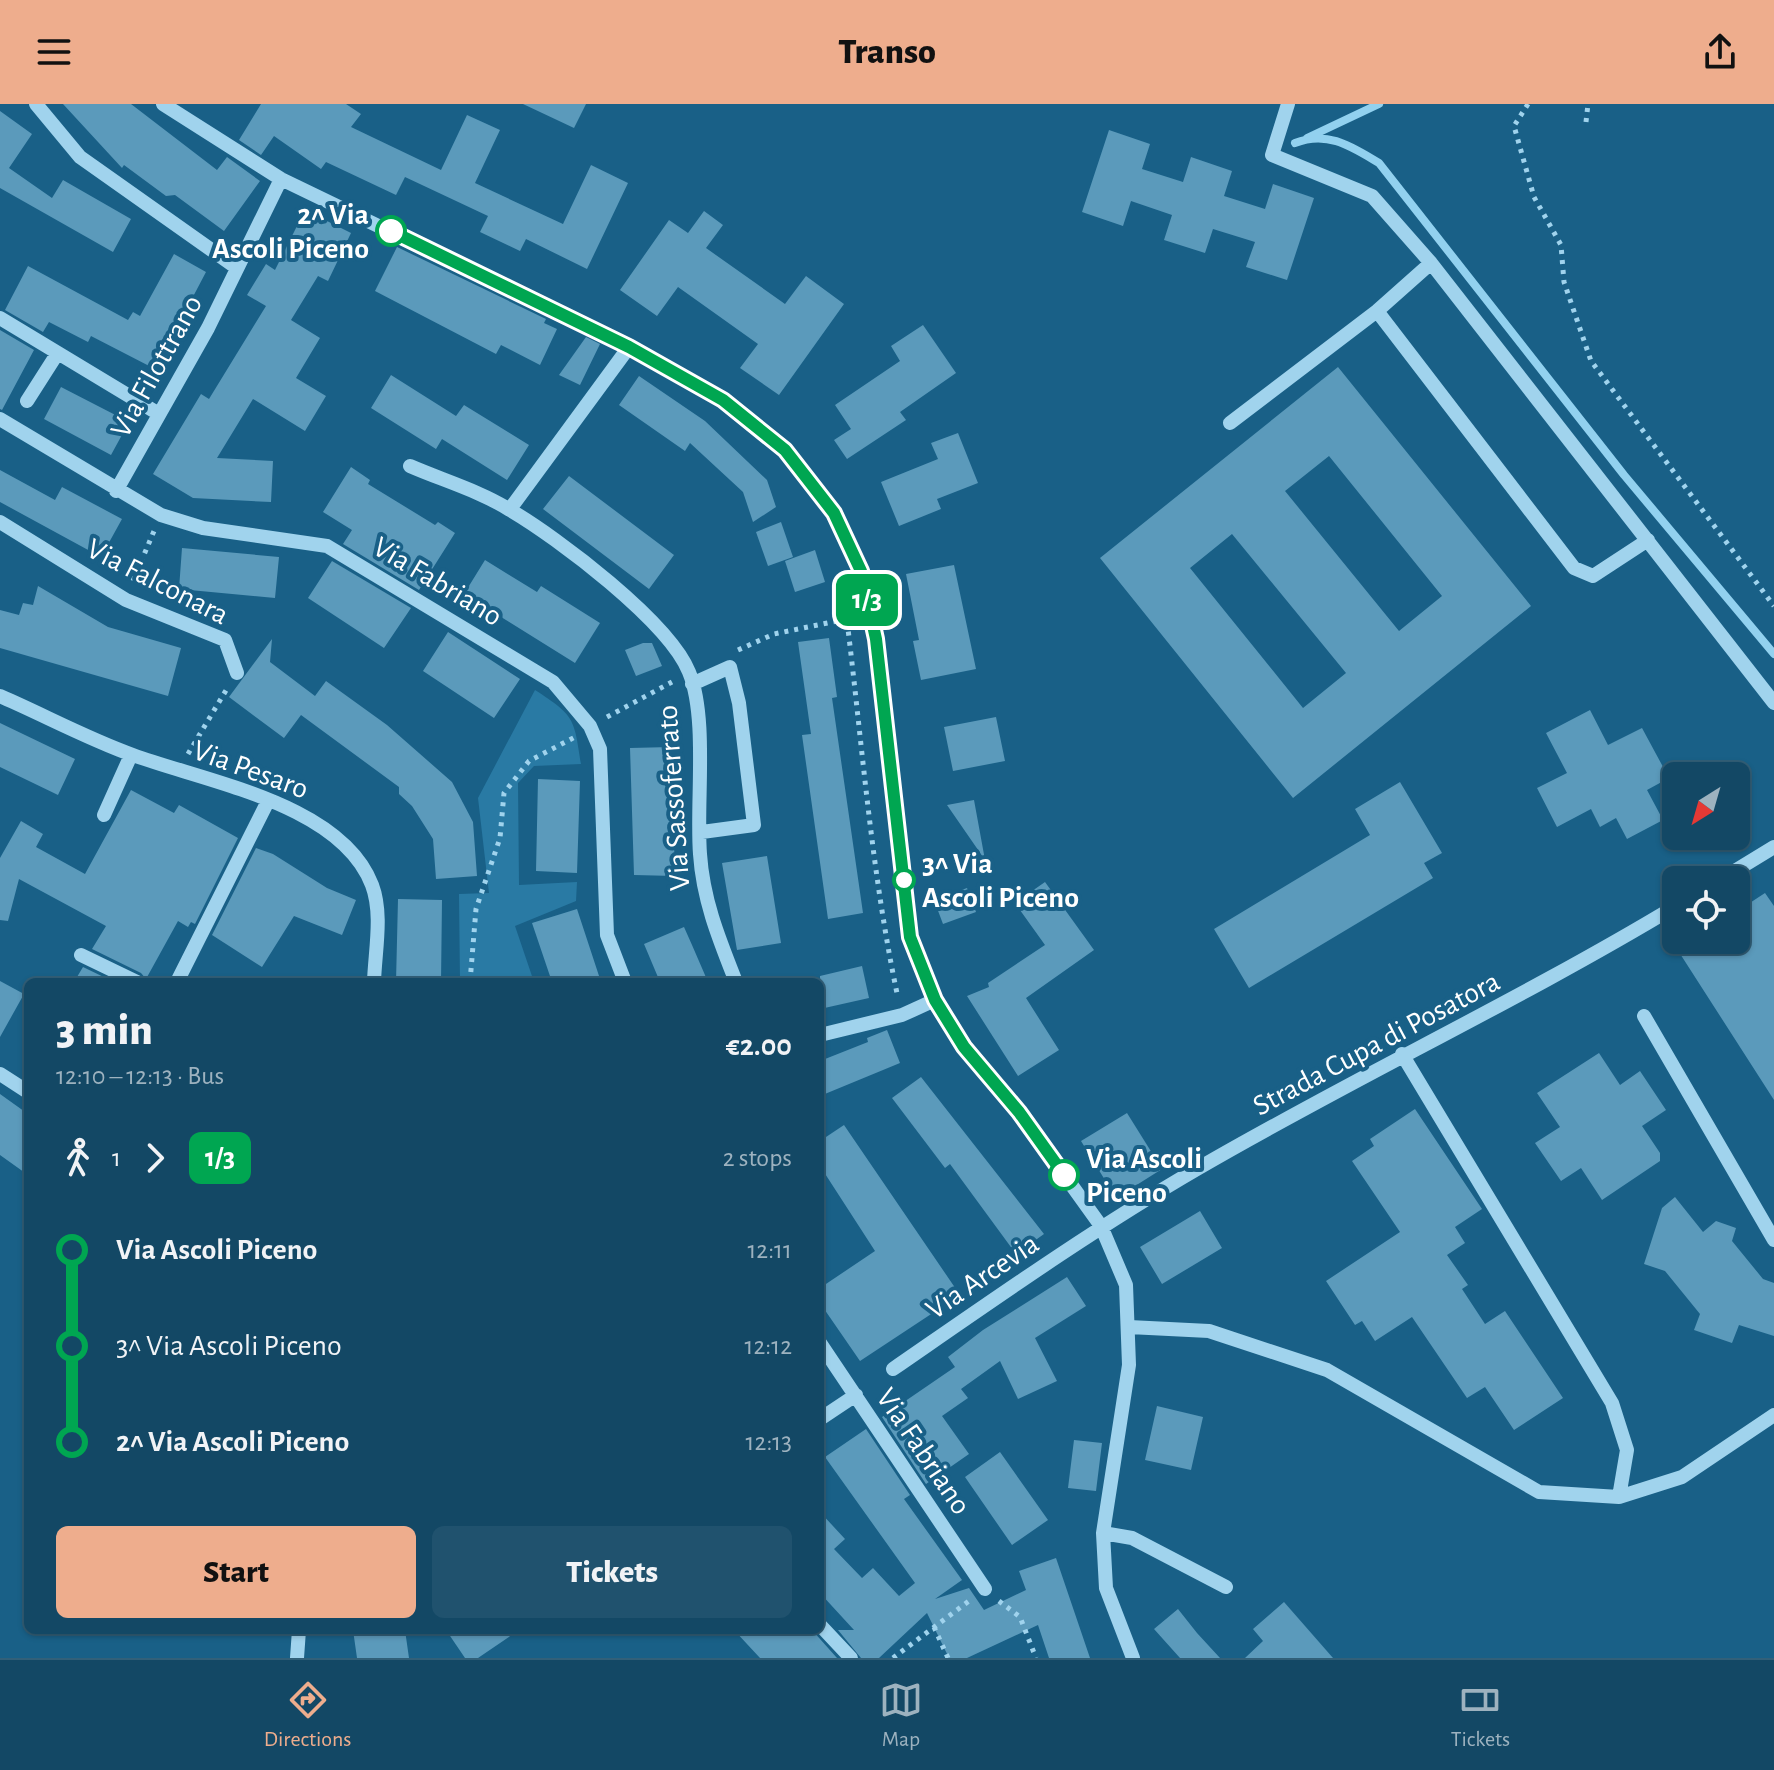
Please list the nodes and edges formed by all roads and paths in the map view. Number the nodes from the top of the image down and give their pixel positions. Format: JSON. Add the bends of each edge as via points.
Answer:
{"nodes":[{"id":1,"x":36,"y":104,"type":"edge"},
{"id":2,"x":163,"y":104,"type":"edge"},
{"id":3,"x":1288,"y":104,"type":"edge"},
{"id":4,"x":1528,"y":104,"type":"edge"},
{"id":5,"x":1588,"y":104,"type":"edge"},
{"id":6,"x":1586,"y":122,"type":"dead end"},
{"id":7,"x":281,"y":179,"type":"junction"},
{"id":8,"x":1431,"y":263,"type":"junction"},
{"id":9,"x":237,"y":268,"type":"junction"},
{"id":10,"x":1377,"y":311,"type":"junction"},
{"id":11,"x":0,"y":318,"type":"edge"},
{"id":12,"x":629,"y":347,"type":"junction"},
{"id":13,"x":57,"y":354,"type":"junction"},
{"id":14,"x":27,"y":401,"type":"dead end"},
{"id":15,"x":159,"y":414,"type":"junction"},
{"id":16,"x":0,"y":419,"type":"edge"},
{"id":17,"x":1230,"y":423,"type":"dead end"},
{"id":18,"x":410,"y":466,"type":"dead end"},
{"id":19,"x":116,"y":491,"type":"junction"},
{"id":20,"x":510,"y":509,"type":"junction"},
{"id":21,"x":161,"y":515,"type":"junction"},
{"id":22,"x":0,"y":522,"type":"edge"},
{"id":23,"x":1648,"y":540,"type":"junction"},
{"id":24,"x":126,"y":600,"type":"junction"},
{"id":25,"x":1774,"y":606,"type":"edge"},
{"id":26,"x":732,"y":653,"type":"dead end"},
{"id":27,"x":237,"y":673,"type":"joint"},
{"id":28,"x":676,"y":680,"type":"dead end"},
{"id":29,"x":692,"y":684,"type":"junction"},
{"id":30,"x":0,"y":696,"type":"edge"},
{"id":31,"x":1774,"y":703,"type":"edge"},
{"id":32,"x":589,"y":729,"type":"junction"},
{"id":33,"x":131,"y":755,"type":"junction"},
{"id":34,"x":178,"y":770,"type":"junction"},
{"id":35,"x":268,"y":801,"type":"junction"},
{"id":36,"x":104,"y":815,"type":"dead end"},
{"id":37,"x":702,"y":832,"type":"junction"},
{"id":38,"x":1774,"y":847,"type":"edge"},
{"id":39,"x":1743,"y":866,"type":"edge"},
{"id":40,"x":1662,"y":915,"type":"edge"},
{"id":41,"x":81,"y":955,"type":"dead end"},
{"id":42,"x":117,"y":978,"type":"edge"},
{"id":43,"x":179,"y":978,"type":"edge"},
{"id":44,"x":374,"y":978,"type":"edge"},
{"id":45,"x":470,"y":978,"type":"edge"},
{"id":46,"x":623,"y":978,"type":"edge"},
{"id":47,"x":734,"y":978,"type":"edge"},
{"id":48,"x":935,"y":1000,"type":"junction"},
{"id":49,"x":902,"y":1015,"type":"junction"},
{"id":50,"x":1644,"y":1016,"type":"dead end"},
{"id":51,"x":824,"y":1034,"type":"edge"},
{"id":52,"x":1402,"y":1054,"type":"junction"},
{"id":53,"x":0,"y":1074,"type":"edge"},
{"id":54,"x":24,"y":1089,"type":"edge"},
{"id":55,"x":1101,"y":1226,"type":"junction"},
{"id":56,"x":1774,"y":1240,"type":"edge"},
{"id":57,"x":1129,"y":1327,"type":"junction"},
{"id":58,"x":824,"y":1349,"type":"edge"},
{"id":59,"x":893,"y":1369,"type":"dead end"},
{"id":60,"x":856,"y":1395,"type":"junction"},
{"id":61,"x":1774,"y":1415,"type":"edge"},
{"id":62,"x":824,"y":1416,"type":"edge"},
{"id":63,"x":1619,"y":1497,"type":"junction"},
{"id":64,"x":1103,"y":1533,"type":"junction"},
{"id":65,"x":1226,"y":1587,"type":"dead end"},
{"id":66,"x":985,"y":1589,"type":"junction"},
{"id":67,"x":934,"y":1627,"type":"junction"},
{"id":68,"x":824,"y":1629,"type":"edge"},
{"id":69,"x":299,"y":1634,"type":"edge"},
{"id":70,"x":297,"y":1658,"type":"edge"},
{"id":71,"x":851,"y":1658,"type":"edge"},
{"id":72,"x":893,"y":1658,"type":"edge"},
{"id":73,"x":948,"y":1658,"type":"edge"},
{"id":74,"x":1036,"y":1658,"type":"edge"},
{"id":75,"x":1133,"y":1658,"type":"edge"}],
"edges":[{"from":1,"to":9,"type":"street","via":[[80,157]]},
{"from":2,"to":7,"type":"street"},
{"from":3,"to":8,"type":"street","via":[[1272,155],[1372,196]]},
{"from":4,"to":25,"type":"path","via":[[1514,126],[1534,197],[1561,245],[1564,282],[1591,361]]},
{"from":5,"to":6,"type":"path"},
{"from":7,"to":9,"type":"street","name":"Via Filottrano"},
{"from":7,"to":12,"type":"street"},
{"from":8,"to":10,"type":"street"},
{"from":8,"to":23,"type":"street"},
{"from":9,"to":15,"type":"street","name":"Via Filottrano"},
{"from":10,"to":17,"type":"street"},
{"from":10,"to":23,"type":"street","via":[[1574,568],[1593,576]]},
{"from":11,"to":13,"type":"street"},
{"from":12,"to":20,"type":"street"},
{"from":12,"to":48,"type":"street","via":[[723,400],[785,450],[839,524],[861,571],[876,639],[910,937]]},
{"from":13,"to":14,"type":"street"},
{"from":13,"to":15,"type":"street"},
{"from":15,"to":19,"type":"street","name":"Via Filottrano"},
{"from":16,"to":19,"type":"street","name":"Via Fabriano"},
{"from":18,"to":20,"type":"street","name":"Via Sassoferrato"},
{"from":19,"to":21,"type":"street","name":"Via Fabriano"},
{"from":20,"to":29,"type":"street","name":"Via Sassoferrato","via":[[626,596],[670,640]]},
{"from":21,"to":24,"type":"path"},
{"from":21,"to":32,"type":"street","name":"Via Fabriano","via":[[203,528],[327,546],[553,682]]},
{"from":22,"to":24,"type":"street","name":"Via Falconara"},
{"from":23,"to":31,"type":"street"},
{"from":24,"to":27,"type":"street","name":"Via Falconara","via":[[225,640]]},
{"from":26,"to":49,"type":"path","via":[[774,634],[837,621],[848,629],[867,816]]},
{"from":27,"to":34,"type":"path"},
{"from":28,"to":32,"type":"path"},
{"from":29,"to":37,"type":"street","name":"Via Sassoferrato"},
{"from":29,"to":37,"type":"street","via":[[730,667],[754,825]]},
{"from":30,"to":33,"type":"street","name":"Via Pesaro"},
{"from":32,"to":45,"type":"path","via":[[529,761],[504,793],[500,838],[476,909]]},
{"from":32,"to":46,"type":"street","name":"Via Fabriano","via":[[600,749],[607,935]]},
{"from":33,"to":34,"type":"street","name":"Via Pesaro"},
{"from":33,"to":36,"type":"street"},
{"from":34,"to":35,"type":"street","name":"Via Pesaro"},
{"from":35,"to":43,"type":"street"},
{"from":35,"to":44,"type":"street","name":"Via Pesaro","via":[[309,817],[334,836],[371,884],[377,907]]},
{"from":37,"to":47,"type":"street","name":"Via Sassoferrato","via":[[699,851],[707,911]]},
{"from":38,"to":39,"type":"street"},
{"from":40,"to":52,"type":"street","name":"Strada Cupa di Posatora","via":[[1576,967]]},
{"from":41,"to":42,"type":"street"},
{"from":48,"to":49,"type":"street"},
{"from":48,"to":55,"type":"street","via":[[964,1047],[1019,1112]]},
{"from":49,"to":51,"type":"street"},
{"from":50,"to":56,"type":"street"},
{"from":52,"to":55,"type":"street","name":"Strada Cupa di Posatora"},
{"from":52,"to":63,"type":"street","via":[[1612,1403],[1627,1450]]},
{"from":53,"to":54,"type":"street"},
{"from":55,"to":57,"type":"street","via":[[1126,1285]]},
{"from":55,"to":59,"type":"street","name":"Via Arcevia"},
{"from":57,"to":63,"type":"street","via":[[1209,1331],[1327,1370],[1539,1492]]},
{"from":57,"to":64,"type":"street","via":[[1129,1365]]},
{"from":58,"to":60,"type":"street","name":"Via Fabriano"},
{"from":60,"to":62,"type":"street"},
{"from":60,"to":66,"type":"street","name":"Via Fabriano"},
{"from":61,"to":63,"type":"street","via":[[1682,1477]]},
{"from":64,"to":65,"type":"street","via":[[1132,1538]]},
{"from":64,"to":75,"type":"street","via":[[1106,1588]]},
{"from":66,"to":67,"type":"path"},
{"from":66,"to":74,"type":"path","via":[[1020,1617]]},
{"from":67,"to":72,"type":"path"},
{"from":67,"to":73,"type":"path"},
{"from":68,"to":71,"type":"street"},
{"from":69,"to":70,"type":"street"}]}
